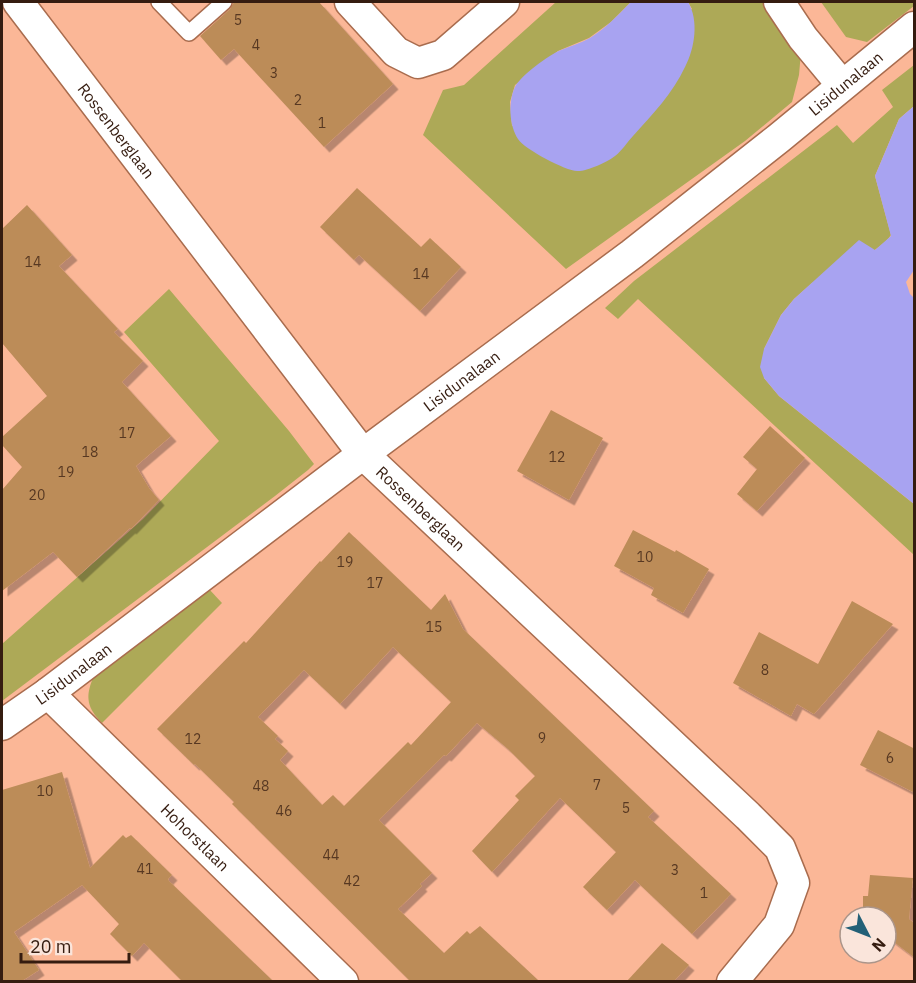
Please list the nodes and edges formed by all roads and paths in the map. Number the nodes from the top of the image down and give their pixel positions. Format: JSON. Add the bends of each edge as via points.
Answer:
{"nodes":[{"id":1,"x":18,"y":2,"type":"edge"},
{"id":2,"x":159,"y":2,"type":"edge"},
{"id":3,"x":224,"y":2,"type":"edge"},
{"id":4,"x":351,"y":2,"type":"edge"},
{"id":5,"x":504,"y":2,"type":"edge"},
{"id":6,"x":778,"y":2,"type":"edge"},
{"id":7,"x":915,"y":27,"type":"edge"},
{"id":8,"x":842,"y":86,"type":"junction"},
{"id":9,"x":363,"y":454,"type":"junction"},
{"id":10,"x":48,"y":693,"type":"junction"},
{"id":11,"x":2,"y":724,"type":"edge"},
{"id":12,"x":343,"y":981,"type":"edge"},
{"id":13,"x":732,"y":981,"type":"edge"}],
"edges":[{"from":1,"to":9,"type":"street","name":"Rossenberglaan"},
{"from":2,"to":3,"type":"lane","via":[[189,33]]},
{"from":4,"to":5,"type":"street","via":[[396,52],[418,63],[443,55]]},
{"from":6,"to":8,"type":"street"},
{"from":7,"to":8,"type":"street","name":"Lisidunalaan"},
{"from":8,"to":9,"type":"street","name":"Lisidunalaan","via":[[632,254]]},
{"from":9,"to":10,"type":"street","name":"Lisidunalaan"},
{"from":9,"to":13,"type":"street","name":"Rossenberglaan","via":[[780,848],[794,883],[779,925]]},
{"from":10,"to":11,"type":"street","name":"Lisidunalaan"},
{"from":10,"to":12,"type":"street","name":"Hohorstlaan"}]}
